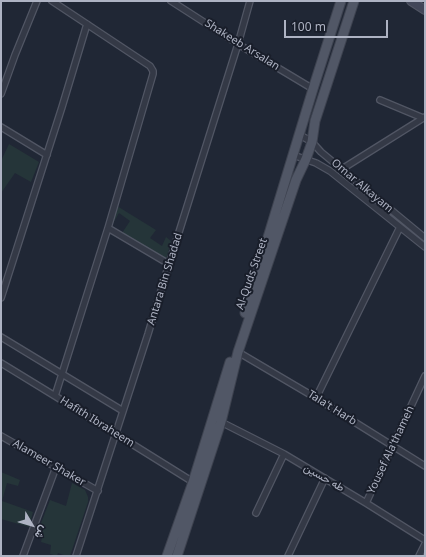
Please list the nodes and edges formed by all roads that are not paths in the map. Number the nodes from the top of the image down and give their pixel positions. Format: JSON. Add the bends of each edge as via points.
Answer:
{"nodes":[{"id":1,"x":37,"y":1,"type":"edge"},
{"id":2,"x":52,"y":1,"type":"edge"},
{"id":3,"x":171,"y":1,"type":"edge"},
{"id":4,"x":250,"y":1,"type":"edge"},
{"id":5,"x":342,"y":1,"type":"edge"},
{"id":6,"x":354,"y":1,"type":"edge"},
{"id":7,"x":411,"y":1,"type":"edge"},
{"id":8,"x":425,"y":10,"type":"edge"},
{"id":9,"x":87,"y":24,"type":"junction"},
{"id":10,"x":238,"y":44,"type":"junction"},
{"id":11,"x":313,"y":89,"type":"junction"},
{"id":12,"x":1,"y":94,"type":"edge"},
{"id":13,"x":380,"y":100,"type":"dead end"},
{"id":14,"x":424,"y":117,"type":"edge"},
{"id":15,"x":1,"y":127,"type":"edge"},
{"id":16,"x":300,"y":135,"type":"junction"},
{"id":17,"x":312,"y":142,"type":"junction"},
{"id":18,"x":47,"y":155,"type":"junction"},
{"id":19,"x":293,"y":155,"type":"junction"},
{"id":20,"x":306,"y":159,"type":"junction"},
{"id":21,"x":342,"y":169,"type":"junction"},
{"id":22,"x":400,"y":227,"type":"junction"},
{"id":23,"x":108,"y":228,"type":"junction"},
{"id":24,"x":425,"y":238,"type":"edge"},
{"id":25,"x":424,"y":245,"type":"edge"},
{"id":26,"x":169,"y":264,"type":"junction"},
{"id":27,"x":2,"y":290,"type":"edge"},
{"id":28,"x":1,"y":298,"type":"edge"},
{"id":29,"x":1,"y":337,"type":"edge"},
{"id":30,"x":238,"y":352,"type":"junction"},
{"id":31,"x":1,"y":363,"type":"edge"},
{"id":32,"x":62,"y":374,"type":"junction"},
{"id":33,"x":425,"y":376,"type":"edge"},
{"id":34,"x":55,"y":396,"type":"junction"},
{"id":35,"x":316,"y":398,"type":"junction"},
{"id":36,"x":123,"y":411,"type":"junction"},
{"id":37,"x":221,"y":422,"type":"junction"},
{"id":38,"x":116,"y":434,"type":"junction"},
{"id":39,"x":1,"y":436,"type":"edge"},
{"id":40,"x":392,"y":446,"type":"junction"},
{"id":41,"x":284,"y":454,"type":"junction"},
{"id":42,"x":425,"y":466,"type":"edge"},
{"id":43,"x":56,"y":467,"type":"junction"},
{"id":44,"x":325,"y":478,"type":"junction"},
{"id":45,"x":193,"y":482,"type":"junction"},
{"id":46,"x":98,"y":491,"type":"junction"},
{"id":47,"x":366,"y":503,"type":"junction"},
{"id":48,"x":256,"y":513,"type":"dead end"},
{"id":49,"x":425,"y":540,"type":"edge"},
{"id":50,"x":425,"y":544,"type":"edge"},
{"id":51,"x":23,"y":556,"type":"edge"},
{"id":52,"x":76,"y":556,"type":"edge"},
{"id":53,"x":167,"y":556,"type":"edge"},
{"id":54,"x":177,"y":556,"type":"edge"},
{"id":55,"x":288,"y":556,"type":"edge"},
{"id":56,"x":419,"y":556,"type":"edge"}],
"edges":[{"from":1,"to":12,"type":"street"},
{"from":2,"to":9,"type":"street"},
{"from":3,"to":10,"type":"street","name":"Shakeeb Arsalan"},
{"from":4,"to":10,"type":"street","name":"Antara Bin Shadad"},
{"from":5,"to":11,"type":"main road"},
{"from":6,"to":17,"type":"main road","name":"Al-Quds Street","via":[[315,121]]},
{"from":7,"to":8,"type":"street"},
{"from":9,"to":18,"type":"street"},
{"from":9,"to":23,"type":"street","via":[[150,66],[153,71]]},
{"from":10,"to":11,"type":"street","name":"Shakeeb Arsalan"},
{"from":10,"to":26,"type":"street","name":"Antara Bin Shadad"},
{"from":11,"to":16,"type":"main road"},
{"from":13,"to":14,"type":"street"},
{"from":14,"to":21,"type":"street"},
{"from":15,"to":18,"type":"street"},
{"from":16,"to":17,"type":"street","name":"Omar Alkayam"},
{"from":16,"to":19,"type":"main road"},
{"from":17,"to":20,"type":"main road","name":"Al-Quds Street"},
{"from":17,"to":21,"type":"street","name":"Omar Alkayam"},
{"from":18,"to":27,"type":"street"},
{"from":19,"to":20,"type":"street","name":"Omar Alkayam"},
{"from":19,"to":45,"type":"main road"},
{"from":20,"to":22,"type":"street","name":"Omar Alkayam","via":[[330,171]]},
{"from":20,"to":30,"type":"main road","name":"Al-Quds Street","via":[[296,180]]},
{"from":21,"to":24,"type":"street","name":"Omar Alkayam"},
{"from":22,"to":25,"type":"street","name":"Omar Alkayam"},
{"from":22,"to":35,"type":"street"},
{"from":23,"to":26,"type":"street"},
{"from":23,"to":32,"type":"street"},
{"from":26,"to":36,"type":"street","name":"Antara Bin Shadad"},
{"from":27,"to":28,"type":"street"},
{"from":29,"to":32,"type":"street"},
{"from":30,"to":35,"type":"street","name":"Tala't Harb"},
{"from":30,"to":37,"type":"main road","name":"Al-Quds Street"},
{"from":31,"to":34,"type":"street","name":"Hafith Ibraheem"},
{"from":32,"to":34,"type":"street"},
{"from":32,"to":36,"type":"street"},
{"from":33,"to":40,"type":"street","name":"Yousef Ala'thameh"},
{"from":34,"to":38,"type":"street","name":"Hafith Ibraheem"},
{"from":35,"to":40,"type":"street","name":"Tala't Harb"},
{"from":36,"to":38,"type":"street","name":"Antara Bin Shadad"},
{"from":37,"to":41,"type":"street","name":"طه حسين"},
{"from":37,"to":54,"type":"main road","name":"Al-Quds Street"},
{"from":38,"to":45,"type":"street","name":"Hafith Ibraheem"},
{"from":38,"to":46,"type":"street","name":"Antara Bin Shadad"},
{"from":39,"to":43,"type":"street","name":"Alameer Shaker"},
{"from":40,"to":42,"type":"street","name":"Tala't Harb"},
{"from":40,"to":47,"type":"street","name":"Yousef Ala'thameh"},
{"from":41,"to":44,"type":"street","name":"طه حسين"},
{"from":41,"to":48,"type":"street"},
{"from":43,"to":46,"type":"street","name":"Alameer Shaker"},
{"from":43,"to":51,"type":"street"},
{"from":44,"to":47,"type":"street","name":"طه حسين"},
{"from":44,"to":55,"type":"street"},
{"from":45,"to":53,"type":"main road"},
{"from":46,"to":52,"type":"street","name":"Antara Bin Shadad"},
{"from":47,"to":49,"type":"street","name":"طه حسين"},
{"from":50,"to":56,"type":"street"}]}
